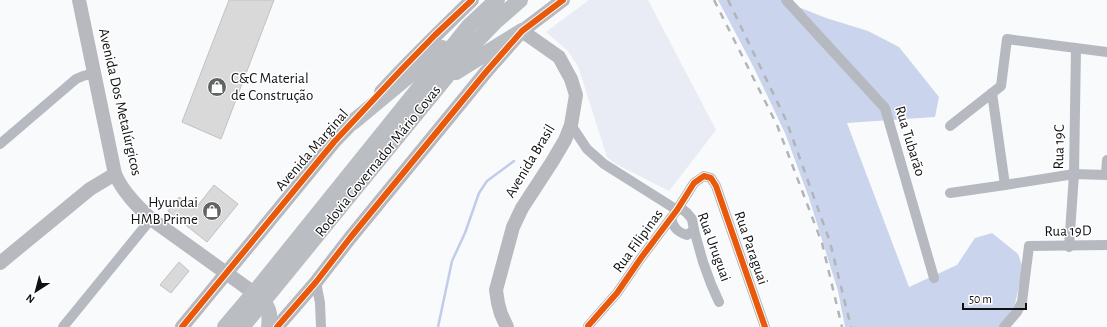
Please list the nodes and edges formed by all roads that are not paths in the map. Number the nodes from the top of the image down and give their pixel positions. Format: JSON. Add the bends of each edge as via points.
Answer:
{"nodes":[{"id":1,"x":79,"y":0,"type":"edge"},
{"id":2,"x":472,"y":0,"type":"edge"},
{"id":3,"x":497,"y":0,"type":"edge"},
{"id":4,"x":520,"y":0,"type":"edge"},
{"id":5,"x":563,"y":0,"type":"edge"},
{"id":6,"x":786,"y":0,"type":"edge"},
{"id":7,"x":469,"y":26,"type":"junction"},
{"id":8,"x":522,"y":31,"type":"junction"},
{"id":9,"x":1076,"y":48,"type":"junction"},
{"id":10,"x":1107,"y":52,"type":"edge"},
{"id":11,"x":94,"y":73,"type":"junction"},
{"id":12,"x":444,"y":79,"type":"junction"},
{"id":13,"x":992,"y":93,"type":"junction"},
{"id":14,"x":353,"y":122,"type":"junction"},
{"id":15,"x":572,"y":125,"type":"junction"},
{"id":16,"x":950,"y":126,"type":"dead end"},
{"id":17,"x":0,"y":144,"type":"edge"},
{"id":18,"x":1107,"y":160,"type":"edge"},
{"id":19,"x":116,"y":174,"type":"junction"},
{"id":20,"x":1074,"y":174,"type":"junction"},
{"id":21,"x":1106,"y":174,"type":"edge"},
{"id":22,"x":711,"y":178,"type":"joint"},
{"id":23,"x":1005,"y":185,"type":"junction"},
{"id":24,"x":950,"y":193,"type":"dead end"},
{"id":25,"x":674,"y":214,"type":"junction"},
{"id":26,"x":151,"y":219,"type":"junction"},
{"id":27,"x":694,"y":230,"type":"junction"},
{"id":28,"x":1107,"y":245,"type":"edge"},
{"id":29,"x":1070,"y":247,"type":"junction"},
{"id":30,"x":0,"y":264,"type":"edge"},
{"id":31,"x":227,"y":273,"type":"junction"},
{"id":32,"x":934,"y":278,"type":"dead end"},
{"id":33,"x":316,"y":282,"type":"junction"},
{"id":34,"x":259,"y":297,"type":"junction"},
{"id":35,"x":719,"y":302,"type":"dead end"},
{"id":36,"x":588,"y":326,"type":"dead end"},
{"id":37,"x":63,"y":327,"type":"edge"},
{"id":38,"x":182,"y":327,"type":"edge"},
{"id":39,"x":226,"y":327,"type":"edge"},
{"id":40,"x":242,"y":327,"type":"edge"},
{"id":41,"x":269,"y":327,"type":"edge"},
{"id":42,"x":277,"y":327,"type":"edge"},
{"id":43,"x":321,"y":327,"type":"edge"},
{"id":44,"x":507,"y":327,"type":"edge"},
{"id":45,"x":765,"y":327,"type":"edge"},
{"id":46,"x":1004,"y":327,"type":"edge"}],
"edges":[{"from":1,"to":11,"type":"street","name":"Avenida Dos Metalúrgicos"},
{"from":2,"to":14,"type":"street","name":"Avenida Marginal","via":[[435,35]]},
{"from":3,"to":7,"type":"main road","name":"Rodovia Governador Mário Covas"},
{"from":4,"to":12,"type":"main road","name":"Rodovia Governador Mário Covas","via":[[469,49]]},
{"from":5,"to":8,"type":"street"},
{"from":6,"to":32,"type":"street","name":"Rua Tubarão","via":[[886,108]]},
{"from":7,"to":14,"type":"main road"},
{"from":7,"to":34,"type":"main road","name":"Rodovia Governador Mário Covas"},
{"from":8,"to":12,"type":"main road"},
{"from":8,"to":15,"type":"street","name":"Avenida Brasil","via":[[559,57],[572,79],[576,95]]},
{"from":8,"to":33,"type":"street"},
{"from":9,"to":10,"type":"street"},
{"from":9,"to":13,"type":"street","via":[[1007,39],[1001,86]]},
{"from":9,"to":20,"type":"street","name":"Rua 19C"},
{"from":11,"to":17,"type":"street","via":[[76,79]]},
{"from":11,"to":19,"type":"street","name":"Avenida Dos Metalúrgicos"},
{"from":12,"to":34,"type":"main road","name":"Rodovia Governador Mário Covas"},
{"from":13,"to":16,"type":"street"},
{"from":13,"to":23,"type":"street"},
{"from":14,"to":31,"type":"street","name":"Avenida Marginal"},
{"from":15,"to":25,"type":"street","via":[[587,149],[604,164]]},
{"from":15,"to":44,"type":"street","name":"Avenida Brasil","via":[[513,227],[496,290],[499,309]]},
{"from":18,"to":21,"type":"street"},
{"from":19,"to":26,"type":"street","name":"Avenida Dos Metalúrgicos","via":[[120,184],[136,205]]},
{"from":19,"to":30,"type":"street","via":[[90,189]]},
{"from":20,"to":21,"type":"street"},
{"from":20,"to":23,"type":"street"},
{"from":20,"to":29,"type":"street","name":"Rua 19C"},
{"from":22,"to":25,"type":"street","name":"Rua Filipinas","via":[[704,176],[694,183]]},
{"from":22,"to":45,"type":"street","name":"Rua Paraguai"},
{"from":23,"to":24,"type":"street"},
{"from":25,"to":27,"type":"street","name":"Rua Uruguai","via":[[682,209],[692,219]]},
{"from":25,"to":27,"type":"street","via":[[673,226],[681,233],[687,235]]},
{"from":25,"to":36,"type":"street","name":"Rua Filipinas","via":[[617,293]]},
{"from":26,"to":31,"type":"street","name":"Avenida Dos Metalúrgicos"},
{"from":26,"to":37,"type":"street"},
{"from":27,"to":35,"type":"street","name":"Rua Uruguai"},
{"from":28,"to":29,"type":"street","name":"Rua 19D"},
{"from":29,"to":46,"type":"street","name":"Rua 19D","via":[[1029,246],[1022,302]]},
{"from":31,"to":34,"type":"street","name":"Avenida Dos Metalúrgicos"},
{"from":31,"to":38,"type":"street","name":"Avenida Marginal"},
{"from":33,"to":42,"type":"street"},
{"from":33,"to":43,"type":"street"},
{"from":34,"to":39,"type":"main road","name":"Rodovia Governador Mário Covas"},
{"from":34,"to":40,"type":"main road","name":"Rodovia Governador Mário Covas"},
{"from":34,"to":41,"type":"main road","via":[[269,311]]}]}
